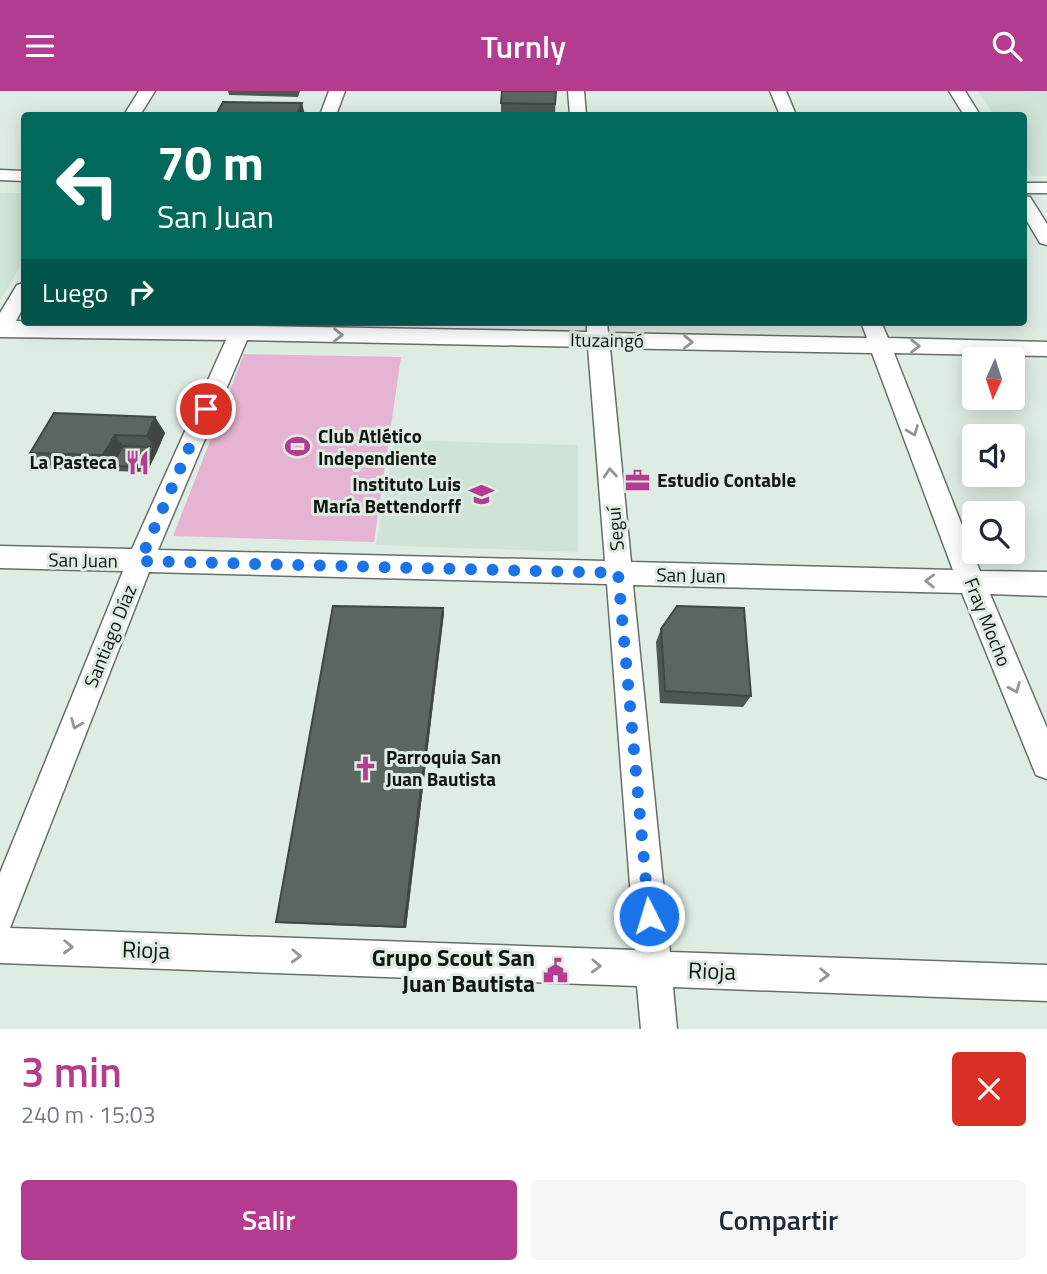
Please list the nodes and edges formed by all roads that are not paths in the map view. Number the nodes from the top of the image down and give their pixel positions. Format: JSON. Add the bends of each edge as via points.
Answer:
{"nodes":[{"id":1,"x":147,"y":91,"type":"edge"},
{"id":2,"x":337,"y":91,"type":"edge"},
{"id":3,"x":576,"y":91,"type":"edge"},
{"id":4,"x":778,"y":91,"type":"edge"},
{"id":5,"x":957,"y":91,"type":"edge"},
{"id":6,"x":134,"y":112,"type":"edge"},
{"id":7,"x":329,"y":112,"type":"edge"},
{"id":8,"x":578,"y":112,"type":"edge"},
{"id":9,"x":787,"y":112,"type":"edge"},
{"id":10,"x":970,"y":112,"type":"edge"},
{"id":11,"x":0,"y":175,"type":"edge"},
{"id":12,"x":21,"y":176,"type":"edge"},
{"id":13,"x":1027,"y":188,"type":"edge"},
{"id":14,"x":1047,"y":188,"type":"edge"},
{"id":15,"x":1027,"y":206,"type":"edge"},
{"id":16,"x":1047,"y":239,"type":"edge"},
{"id":17,"x":21,"y":295,"type":"edge"},
{"id":18,"x":242,"y":327,"type":"edge"},
{"id":19,"x":0,"y":329,"type":"edge"},
{"id":20,"x":597,"y":331,"type":"edge"},
{"id":21,"x":875,"y":334,"type":"edge"},
{"id":22,"x":1047,"y":349,"type":"edge"},
{"id":23,"x":0,"y":558,"type":"edge"},
{"id":24,"x":140,"y":561,"type":"junction"},
{"id":25,"x":618,"y":573,"type":"junction"},
{"id":26,"x":971,"y":582,"type":"junction"},
{"id":27,"x":1047,"y":584,"type":"edge"},
{"id":28,"x":1047,"y":764,"type":"edge"},
{"id":29,"x":0,"y":915,"type":"edge"},
{"id":30,"x":0,"y":945,"type":"edge"},
{"id":31,"x":654,"y":968,"type":"junction"},
{"id":32,"x":1047,"y":983,"type":"edge"},
{"id":33,"x":659,"y":1029,"type":"edge"}],
"edges":[{"from":1,"to":6,"type":"street"},
{"from":2,"to":7,"type":"street"},
{"from":3,"to":8,"type":"street"},
{"from":4,"to":9,"type":"street"},
{"from":5,"to":10,"type":"street"},
{"from":11,"to":12,"type":"street"},
{"from":13,"to":14,"type":"street"},
{"from":15,"to":16,"type":"street"},
{"from":17,"to":19,"type":"street"},
{"from":18,"to":19,"type":"street","name":"Ituzaingó"},
{"from":18,"to":20,"type":"street","name":"Ituzaingó","one_way":true},
{"from":18,"to":24,"type":"street","name":"Santiago Díaz"},
{"from":20,"to":21,"type":"street","name":"Ituzaingó","one_way":true},
{"from":25,"to":20,"type":"street","name":"Seguí","one_way":true},
{"from":21,"to":22,"type":"street","name":"Ituzaingó","one_way":true},
{"from":21,"to":26,"type":"street","name":"Fray Mocho","one_way":true},
{"from":23,"to":24,"type":"street","name":"San Juan"},
{"from":24,"to":25,"type":"street","name":"San Juan"},
{"from":24,"to":29,"type":"street","name":"Santiago Díaz","one_way":true},
{"from":26,"to":25,"type":"street","name":"San Juan","one_way":true},
{"from":25,"to":31,"type":"street","name":"Seguí"},
{"from":26,"to":27,"type":"street","name":"San Juan"},
{"from":26,"to":28,"type":"street","name":"Fray Mocho","one_way":true},
{"from":30,"to":31,"type":"street","name":"Rioja","one_way":true},
{"from":31,"to":32,"type":"street","name":"Rioja","one_way":true},
{"from":31,"to":33,"type":"street","name":"Seguí"}]}
